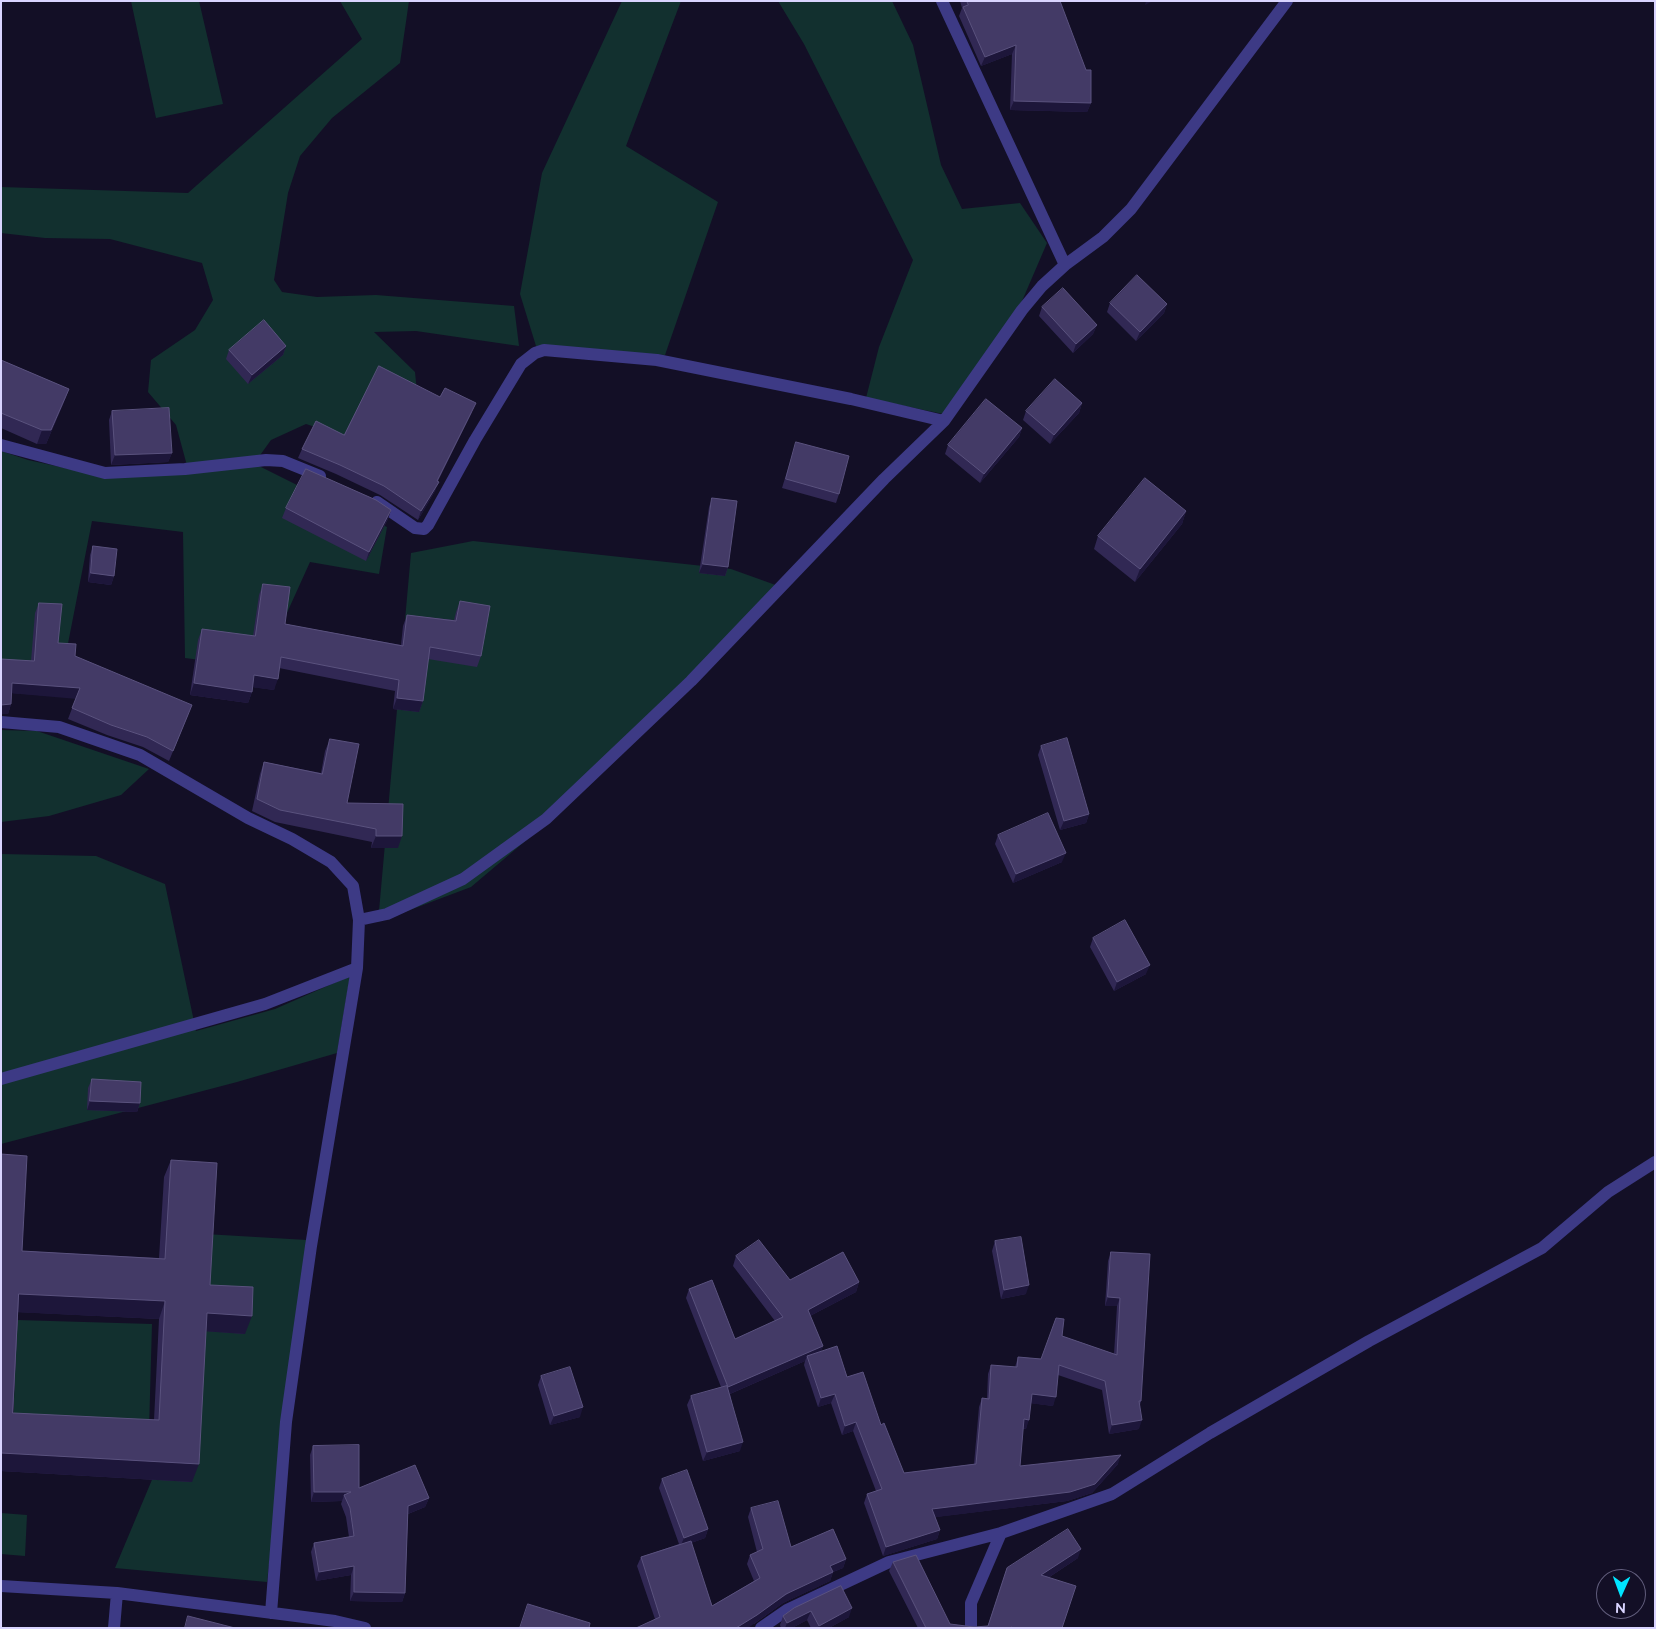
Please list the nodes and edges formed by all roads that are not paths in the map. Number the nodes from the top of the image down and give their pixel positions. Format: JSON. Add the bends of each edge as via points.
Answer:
{"nodes":[{"id":1,"x":942,"y":1,"type":"edge"},
{"id":2,"x":1286,"y":1,"type":"edge"},
{"id":3,"x":1065,"y":264,"type":"junction"},
{"id":4,"x":944,"y":421,"type":"junction"},
{"id":5,"x":1,"y":444,"type":"edge"},
{"id":6,"x":334,"y":481,"type":"edge"},
{"id":7,"x":368,"y":498,"type":"edge"},
{"id":8,"x":1,"y":722,"type":"edge"},
{"id":9,"x":359,"y":920,"type":"junction"},
{"id":10,"x":357,"y":968,"type":"junction"},
{"id":11,"x":1,"y":1079,"type":"edge"},
{"id":12,"x":1655,"y":1162,"type":"edge"},
{"id":13,"x":1001,"y":1533,"type":"junction"},
{"id":14,"x":1,"y":1586,"type":"edge"},
{"id":15,"x":117,"y":1593,"type":"junction"},
{"id":16,"x":271,"y":1612,"type":"junction"},
{"id":17,"x":114,"y":1628,"type":"edge"},
{"id":18,"x":365,"y":1628,"type":"edge"},
{"id":19,"x":761,"y":1628,"type":"edge"},
{"id":20,"x":971,"y":1628,"type":"edge"}],
"edges":[{"from":1,"to":3,"type":"street"},
{"from":2,"to":3,"type":"street","via":[[1131,208],[1103,237]]},
{"from":3,"to":4,"type":"street","via":[[1022,310]]},
{"from":4,"to":7,"type":"street","via":[[657,360],[544,350],[521,364],[424,529],[415,528]]},
{"from":4,"to":9,"type":"street","via":[[884,479],[691,681],[546,819],[463,879],[387,914]]},
{"from":5,"to":6,"type":"street","via":[[105,473],[283,461]]},
{"from":8,"to":9,"type":"street","via":[[59,727],[140,755],[248,818],[292,839],[331,862],[353,886]]},
{"from":9,"to":10,"type":"street"},
{"from":10,"to":11,"type":"street","via":[[265,1004]]},
{"from":10,"to":16,"type":"street","via":[[286,1422]]},
{"from":12,"to":13,"type":"street","via":[[1608,1192],[1542,1248],[1369,1341],[1112,1494]]},
{"from":13,"to":19,"type":"street","via":[[889,1562],[787,1610]]},
{"from":13,"to":20,"type":"street","via":[[971,1603]]},
{"from":14,"to":15,"type":"street"},
{"from":15,"to":16,"type":"street"},
{"from":15,"to":17,"type":"street"},
{"from":16,"to":18,"type":"street"}]}
